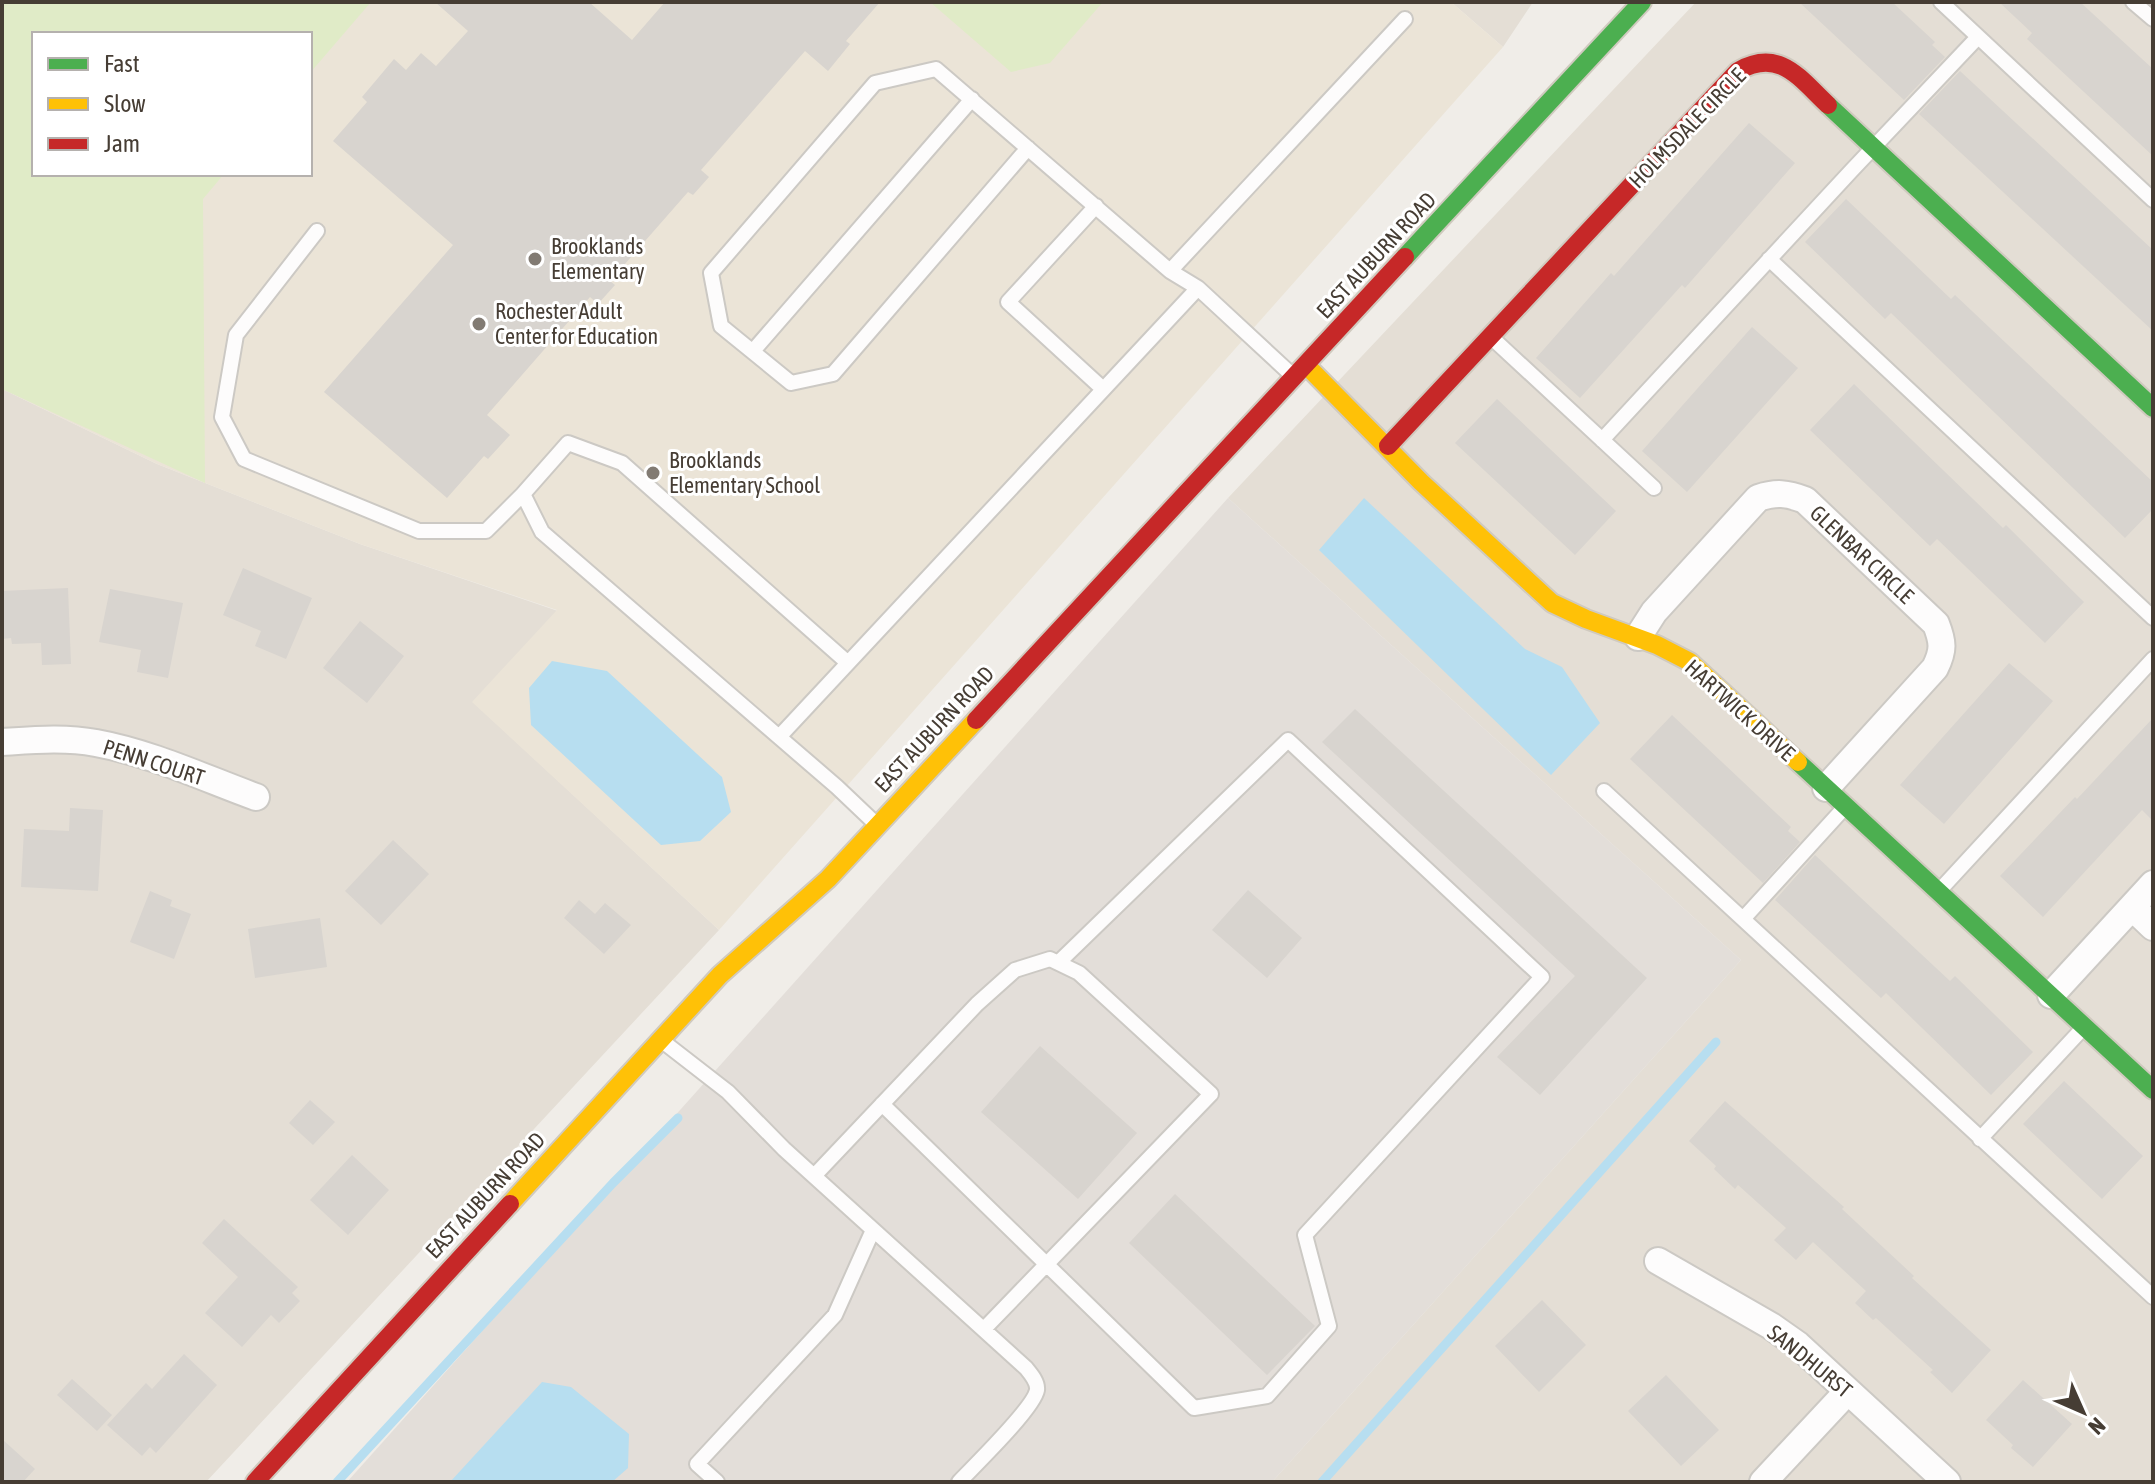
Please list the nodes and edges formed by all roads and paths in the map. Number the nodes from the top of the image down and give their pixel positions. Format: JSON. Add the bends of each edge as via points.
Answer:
{"nodes":[{"id":1,"x":1642,"y":2,"type":"edge"},
{"id":2,"x":1941,"y":2,"type":"edge"},
{"id":3,"x":2133,"y":2,"type":"edge"},
{"id":4,"x":1405,"y":19,"type":"dead end"},
{"id":5,"x":2153,"y":19,"type":"edge"},
{"id":6,"x":1978,"y":37,"type":"junction"},
{"id":7,"x":972,"y":99,"type":"junction"},
{"id":8,"x":1874,"y":147,"type":"junction"},
{"id":9,"x":1028,"y":148,"type":"junction"},
{"id":10,"x":2153,"y":200,"type":"edge"},
{"id":11,"x":1096,"y":206,"type":"junction"},
{"id":12,"x":317,"y":231,"type":"dead end"},
{"id":13,"x":1769,"y":259,"type":"junction"},
{"id":14,"x":1170,"y":271,"type":"junction"},
{"id":15,"x":1198,"y":288,"type":"junction"},
{"id":16,"x":1491,"y":337,"type":"junction"},
{"id":17,"x":753,"y":351,"type":"junction"},
{"id":18,"x":1300,"y":371,"type":"junction"},
{"id":19,"x":1103,"y":389,"type":"junction"},
{"id":20,"x":2153,"y":408,"type":"edge"},
{"id":21,"x":1602,"y":440,"type":"junction"},
{"id":22,"x":1388,"y":446,"type":"junction"},
{"id":23,"x":1654,"y":488,"type":"dead end"},
{"id":24,"x":523,"y":494,"type":"junction"},
{"id":25,"x":2153,"y":618,"type":"edge"},
{"id":26,"x":1638,"y":637,"type":"junction"},
{"id":27,"x":2153,"y":659,"type":"edge"},
{"id":28,"x":848,"y":663,"type":"junction"},
{"id":29,"x":779,"y":737,"type":"junction"},
{"id":30,"x":2,"y":742,"type":"edge"},
{"id":31,"x":1826,"y":788,"type":"junction"},
{"id":32,"x":1604,"y":791,"type":"dead end"},
{"id":33,"x":256,"y":797,"type":"dead end"},
{"id":34,"x":1846,"y":806,"type":"junction"},
{"id":35,"x":877,"y":825,"type":"junction"},
{"id":36,"x":2153,"y":884,"type":"edge"},
{"id":37,"x":1938,"y":892,"type":"junction"},
{"id":38,"x":2132,"y":907,"type":"junction"},
{"id":39,"x":1743,"y":919,"type":"junction"},
{"id":40,"x":2153,"y":927,"type":"edge"},
{"id":41,"x":1058,"y":963,"type":"junction"},
{"id":42,"x":2051,"y":995,"type":"junction"},
{"id":43,"x":2084,"y":1026,"type":"junction"},
{"id":44,"x":661,"y":1040,"type":"junction"},
{"id":45,"x":2153,"y":1090,"type":"edge"},
{"id":46,"x":882,"y":1104,"type":"junction"},
{"id":47,"x":1980,"y":1139,"type":"junction"},
{"id":48,"x":814,"y":1176,"type":"junction"},
{"id":49,"x":873,"y":1230,"type":"junction"},
{"id":50,"x":1658,"y":1261,"type":"dead end"},
{"id":51,"x":1046,"y":1265,"type":"junction"},
{"id":52,"x":2153,"y":1297,"type":"edge"},
{"id":53,"x":984,"y":1329,"type":"junction"},
{"id":54,"x":1848,"y":1391,"type":"junction"},
{"id":55,"x":255,"y":1482,"type":"edge"},
{"id":56,"x":717,"y":1482,"type":"edge"},
{"id":57,"x":959,"y":1482,"type":"edge"},
{"id":58,"x":1763,"y":1482,"type":"edge"},
{"id":59,"x":1947,"y":1482,"type":"edge"}],
"edges":[{"from":1,"to":18,"type":"street","name":"EAST AUBURN ROAD"},
{"from":2,"to":6,"type":"lane"},
{"from":3,"to":5,"type":"lane"},
{"from":4,"to":14,"type":"lane"},
{"from":6,"to":8,"type":"lane"},
{"from":6,"to":10,"type":"lane"},
{"from":7,"to":9,"type":"lane"},
{"from":7,"to":17,"type":"lane"},
{"from":7,"to":17,"type":"lane","via":[[936,69],[875,83],[711,273],[721,326]]},
{"from":8,"to":13,"type":"lane"},
{"from":8,"to":16,"type":"street","name":"HOLMSDALE CIRCLE","via":[[1787,67],[1760,61],[1748,65]]},
{"from":8,"to":20,"type":"street","name":"HOLMSDALE CIRCLE","via":[[2141,389]]},
{"from":9,"to":11,"type":"lane"},
{"from":9,"to":17,"type":"lane","via":[[833,374],[791,383]]},
{"from":11,"to":14,"type":"lane"},
{"from":11,"to":19,"type":"lane","via":[[1008,302]]},
{"from":12,"to":24,"type":"lane","via":[[236,335],[222,417],[244,459],[419,531],[486,531]]},
{"from":13,"to":21,"type":"lane"},
{"from":13,"to":25,"type":"lane"},
{"from":14,"to":15,"type":"lane"},
{"from":15,"to":18,"type":"lane"},
{"from":15,"to":19,"type":"lane"},
{"from":16,"to":21,"type":"lane"},
{"from":16,"to":22,"type":"street","name":"HOLMSDALE CIRCLE"},
{"from":18,"to":22,"type":"street","name":"HARTWICK DRIVE"},
{"from":18,"to":35,"type":"street","name":"EAST AUBURN ROAD"},
{"from":19,"to":28,"type":"lane"},
{"from":21,"to":23,"type":"lane"},
{"from":22,"to":26,"type":"street","name":"HARTWICK DRIVE","via":[[1552,603]]},
{"from":24,"to":28,"type":"lane","via":[[568,443],[622,463]]},
{"from":24,"to":29,"type":"lane","via":[[542,532]]},
{"from":26,"to":31,"type":"street","name":"HARTWICK DRIVE","via":[[1690,662]]},
{"from":26,"to":31,"type":"street","name":"GLENBAR CIRCLE","via":[[1654,612],[1758,498],[1774,493],[1805,500],[1936,624],[1942,640],[1935,668]]},
{"from":27,"to":37,"type":"lane"},
{"from":28,"to":29,"type":"lane"},
{"from":29,"to":35,"type":"lane"},
{"from":30,"to":33,"type":"street","name":"PENN COURT","via":[[94,742]]},
{"from":31,"to":34,"type":"street","name":"HARTWICK DRIVE"},
{"from":32,"to":39,"type":"lane"},
{"from":34,"to":37,"type":"street","name":"HARTWICK DRIVE"},
{"from":34,"to":39,"type":"lane"},
{"from":35,"to":44,"type":"street","name":"EAST AUBURN ROAD","via":[[828,879],[720,975]]},
{"from":36,"to":38,"type":"street"},
{"from":37,"to":42,"type":"street","name":"HARTWICK DRIVE"},
{"from":38,"to":40,"type":"street"},
{"from":38,"to":42,"type":"street"},
{"from":39,"to":47,"type":"lane"},
{"from":41,"to":46,"type":"lane","via":[[1050,959],[1015,970]]},
{"from":41,"to":51,"type":"lane","via":[[1079,973],[1211,1094]]},
{"from":41,"to":51,"type":"lane","via":[[1288,740],[1542,977],[1305,1235],[1329,1326],[1267,1396],[1194,1408]]},
{"from":42,"to":43,"type":"street","name":"HARTWICK DRIVE"},
{"from":43,"to":45,"type":"street","name":"HARTWICK DRIVE"},
{"from":43,"to":47,"type":"lane"},
{"from":44,"to":48,"type":"lane","via":[[728,1092]]},
{"from":44,"to":55,"type":"street","name":"EAST AUBURN ROAD"},
{"from":46,"to":48,"type":"lane"},
{"from":46,"to":51,"type":"lane"},
{"from":47,"to":52,"type":"lane"},
{"from":48,"to":49,"type":"lane"},
{"from":49,"to":53,"type":"lane"},
{"from":49,"to":56,"type":"lane","via":[[835,1315],[697,1464]]},
{"from":50,"to":54,"type":"street","name":"SANDHURST","via":[[1771,1326]]},
{"from":51,"to":53,"type":"lane"},
{"from":53,"to":57,"type":"lane","via":[[1026,1368],[1037,1393]]},
{"from":54,"to":58,"type":"street"},
{"from":54,"to":59,"type":"street","name":"SANDHURST"}]}
